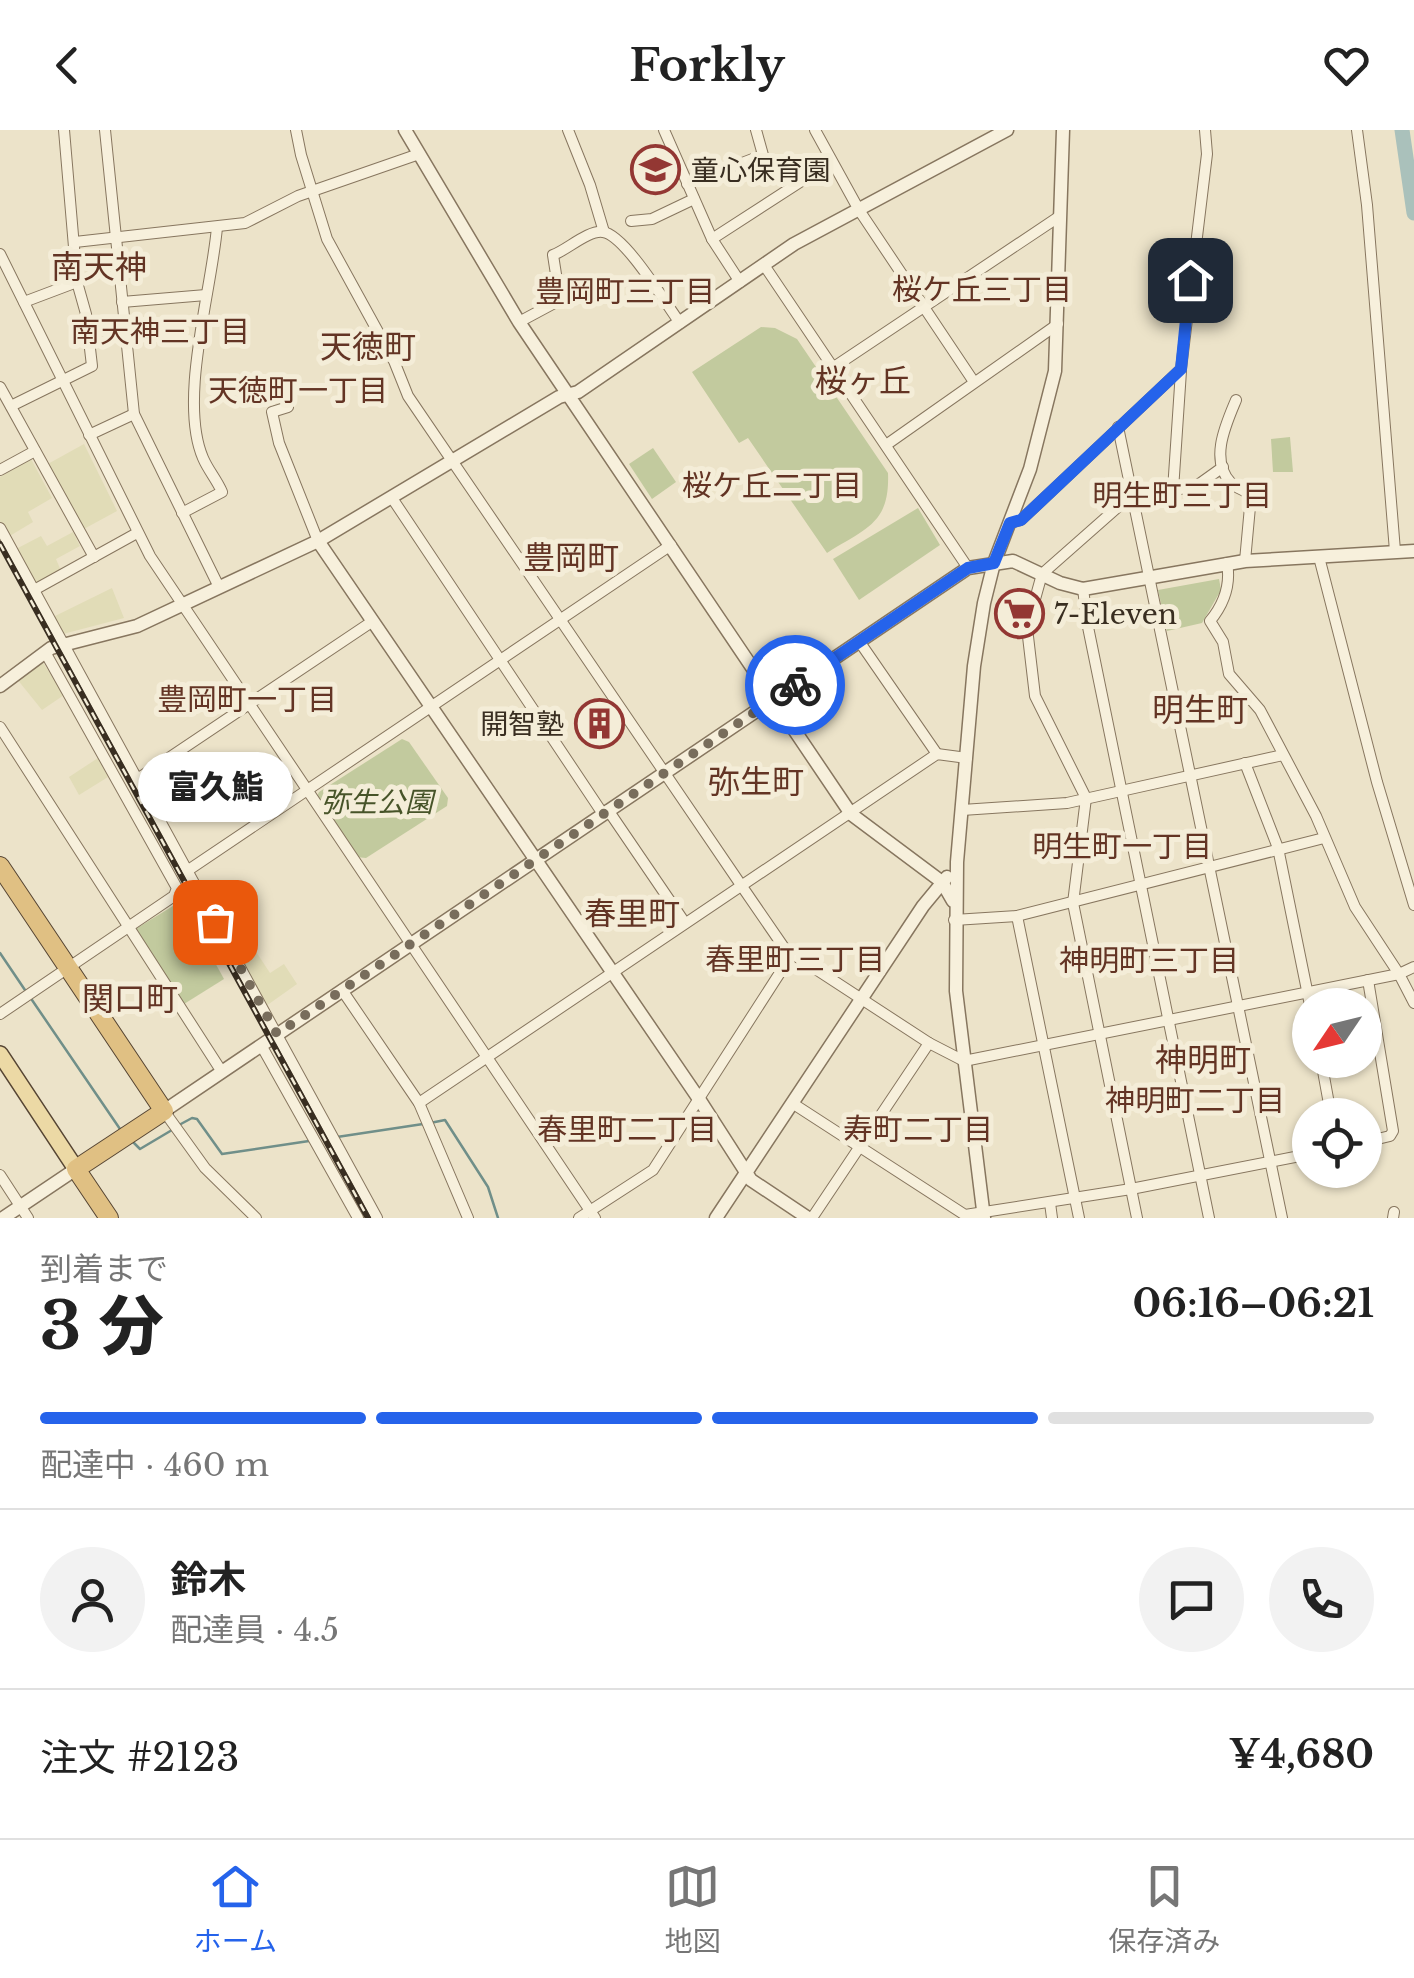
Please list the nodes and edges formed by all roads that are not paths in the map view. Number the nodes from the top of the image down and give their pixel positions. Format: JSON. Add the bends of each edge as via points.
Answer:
{"nodes":[{"id":1,"x":64,"y":130,"type":"edge"},
{"id":2,"x":105,"y":130,"type":"edge"},
{"id":3,"x":296,"y":130,"type":"edge"},
{"id":4,"x":405,"y":130,"type":"edge"},
{"id":5,"x":568,"y":130,"type":"edge"},
{"id":6,"x":664,"y":130,"type":"edge"},
{"id":7,"x":756,"y":130,"type":"edge"},
{"id":8,"x":815,"y":130,"type":"edge"},
{"id":9,"x":1007,"y":130,"type":"edge"},
{"id":10,"x":1063,"y":130,"type":"edge"},
{"id":11,"x":1205,"y":130,"type":"edge"},
{"id":12,"x":1357,"y":130,"type":"edge"},
{"id":13,"x":419,"y":154,"type":"junction"},
{"id":14,"x":831,"y":162,"type":"junction"},
{"id":15,"x":688,"y":184,"type":"junction"},
{"id":16,"x":313,"y":192,"type":"junction"},
{"id":17,"x":694,"y":199,"type":"junction"},
{"id":18,"x":858,"y":210,"type":"junction"},
{"id":19,"x":1060,"y":216,"type":"junction"},
{"id":20,"x":631,"y":221,"type":"dead end"},
{"id":21,"x":217,"y":226,"type":"junction"},
{"id":22,"x":604,"y":232,"type":"junction"},
{"id":23,"x":116,"y":239,"type":"junction"},
{"id":24,"x":712,"y":239,"type":"junction"},
{"id":25,"x":75,"y":242,"type":"junction"},
{"id":26,"x":0,"y":254,"type":"edge"},
{"id":27,"x":764,"y":265,"type":"junction"},
{"id":28,"x":77,"y":282,"type":"junction"},
{"id":29,"x":740,"y":282,"type":"junction"},
{"id":30,"x":206,"y":295,"type":"junction"},
{"id":31,"x":24,"y":302,"type":"junction"},
{"id":32,"x":122,"y":302,"type":"junction"},
{"id":33,"x":922,"y":308,"type":"junction"},
{"id":34,"x":519,"y":322,"type":"junction"},
{"id":35,"x":680,"y":323,"type":"junction"},
{"id":36,"x":1058,"y":324,"type":"junction"},
{"id":37,"x":834,"y":367,"type":"junction"},
{"id":38,"x":1181,"y":369,"type":"junction"},
{"id":39,"x":61,"y":380,"type":"junction"},
{"id":40,"x":974,"y":382,"type":"junction"},
{"id":41,"x":0,"y":387,"type":"edge"},
{"id":42,"x":568,"y":394,"type":"junction"},
{"id":43,"x":1236,"y":400,"type":"dead end"},
{"id":44,"x":10,"y":406,"type":"junction"},
{"id":45,"x":288,"y":407,"type":"dead end"},
{"id":46,"x":134,"y":414,"type":"junction"},
{"id":47,"x":1118,"y":427,"type":"junction"},
{"id":48,"x":89,"y":434,"type":"junction"},
{"id":49,"x":886,"y":445,"type":"junction"},
{"id":50,"x":34,"y":451,"type":"junction"},
{"id":51,"x":454,"y":462,"type":"junction"},
{"id":52,"x":1223,"y":466,"type":"junction"},
{"id":53,"x":0,"y":470,"type":"edge"},
{"id":54,"x":1173,"y":490,"type":"junction"},
{"id":55,"x":1134,"y":495,"type":"junction"},
{"id":56,"x":392,"y":498,"type":"junction"},
{"id":57,"x":182,"y":514,"type":"junction"},
{"id":58,"x":1010,"y":523,"type":"junction"},
{"id":59,"x":0,"y":528,"type":"edge"},
{"id":60,"x":137,"y":533,"type":"junction"},
{"id":61,"x":318,"y":540,"type":"junction"},
{"id":62,"x":670,"y":545,"type":"junction"},
{"id":63,"x":1405,"y":551,"type":"edge"},
{"id":64,"x":1319,"y":557,"type":"junction"},
{"id":65,"x":94,"y":558,"type":"junction"},
{"id":66,"x":1245,"y":561,"type":"junction"},
{"id":67,"x":994,"y":563,"type":"junction"},
{"id":68,"x":1227,"y":563,"type":"junction"},
{"id":69,"x":968,"y":568,"type":"junction"},
{"id":70,"x":1042,"y":574,"type":"junction"},
{"id":71,"x":1151,"y":577,"type":"junction"},
{"id":72,"x":219,"y":587,"type":"junction"},
{"id":73,"x":1083,"y":589,"type":"junction"},
{"id":74,"x":34,"y":590,"type":"junction"},
{"id":75,"x":181,"y":606,"type":"junction"},
{"id":76,"x":560,"y":620,"type":"junction"},
{"id":77,"x":373,"y":621,"type":"junction"},
{"id":78,"x":859,"y":641,"type":"junction"},
{"id":79,"x":62,"y":644,"type":"junction"},
{"id":80,"x":45,"y":652,"type":"junction"},
{"id":81,"x":500,"y":660,"type":"junction"},
{"id":82,"x":0,"y":686,"type":"edge"},
{"id":83,"x":774,"y":698,"type":"junction"},
{"id":84,"x":247,"y":706,"type":"junction"},
{"id":85,"x":432,"y":706,"type":"junction"},
{"id":86,"x":0,"y":727,"type":"edge"},
{"id":87,"x":937,"y":754,"type":"junction"},
{"id":88,"x":1283,"y":754,"type":"junction"},
{"id":89,"x":967,"y":758,"type":"junction"},
{"id":90,"x":1245,"y":763,"type":"junction"},
{"id":91,"x":664,"y":772,"type":"junction"},
{"id":92,"x":1192,"y":775,"type":"junction"},
{"id":93,"x":136,"y":780,"type":"junction"},
{"id":94,"x":306,"y":790,"type":"junction"},
{"id":95,"x":1124,"y":790,"type":"junction"},
{"id":96,"x":1086,"y":798,"type":"junction"},
{"id":97,"x":962,"y":810,"type":"junction"},
{"id":98,"x":606,"y":812,"type":"junction"},
{"id":99,"x":852,"y":814,"type":"junction"},
{"id":100,"x":1324,"y":838,"type":"junction"},
{"id":101,"x":958,"y":842,"type":"junction"},
{"id":102,"x":1278,"y":848,"type":"junction"},
{"id":103,"x":537,"y":859,"type":"junction"},
{"id":104,"x":0,"y":866,"type":"edge"},
{"id":105,"x":1211,"y":867,"type":"junction"},
{"id":106,"x":956,"y":868,"type":"junction"},
{"id":107,"x":187,"y":871,"type":"junction"},
{"id":108,"x":930,"y":873,"type":"junction"},
{"id":109,"x":1143,"y":885,"type":"junction"},
{"id":110,"x":741,"y":886,"type":"junction"},
{"id":111,"x":938,"y":886,"type":"junction"},
{"id":112,"x":1073,"y":903,"type":"junction"},
{"id":113,"x":1414,"y":905,"type":"edge"},
{"id":114,"x":923,"y":906,"type":"junction"},
{"id":115,"x":954,"y":912,"type":"junction"},
{"id":116,"x":1017,"y":916,"type":"junction"},
{"id":117,"x":684,"y":923,"type":"junction"},
{"id":118,"x":129,"y":928,"type":"junction"},
{"id":119,"x":409,"y":944,"type":"junction"},
{"id":120,"x":792,"y":954,"type":"junction"},
{"id":121,"x":1414,"y":967,"type":"edge"},
{"id":122,"x":68,"y":968,"type":"junction"},
{"id":123,"x":613,"y":972,"type":"junction"},
{"id":124,"x":1399,"y":974,"type":"junction"},
{"id":125,"x":1368,"y":980,"type":"junction"},
{"id":126,"x":1307,"y":988,"type":"edge"},
{"id":127,"x":1328,"y":988,"type":"edge"},
{"id":128,"x":342,"y":990,"type":"junction"},
{"id":129,"x":1292,"y":995,"type":"edge"},
{"id":130,"x":861,"y":998,"type":"junction"},
{"id":131,"x":1239,"y":1004,"type":"junction"},
{"id":132,"x":1414,"y":1004,"type":"edge"},
{"id":133,"x":0,"y":1014,"type":"edge"},
{"id":134,"x":1170,"y":1018,"type":"junction"},
{"id":135,"x":1098,"y":1032,"type":"junction"},
{"id":136,"x":277,"y":1034,"type":"junction"},
{"id":137,"x":929,"y":1043,"type":"junction"},
{"id":138,"x":1043,"y":1044,"type":"junction"},
{"id":139,"x":261,"y":1046,"type":"junction"},
{"id":140,"x":0,"y":1054,"type":"edge"},
{"id":141,"x":486,"y":1058,"type":"junction"},
{"id":142,"x":964,"y":1061,"type":"junction"},
{"id":143,"x":222,"y":1072,"type":"junction"},
{"id":144,"x":699,"y":1099,"type":"junction"},
{"id":145,"x":419,"y":1103,"type":"junction"},
{"id":146,"x":792,"y":1103,"type":"junction"},
{"id":147,"x":164,"y":1111,"type":"junction"},
{"id":148,"x":1382,"y":1138,"type":"edge"},
{"id":149,"x":860,"y":1146,"type":"junction"},
{"id":150,"x":1292,"y":1158,"type":"edge"},
{"id":151,"x":1270,"y":1163,"type":"junction"},
{"id":152,"x":76,"y":1169,"type":"junction"},
{"id":153,"x":746,"y":1173,"type":"junction"},
{"id":154,"x":0,"y":1175,"type":"edge"},
{"id":155,"x":1200,"y":1177,"type":"junction"},
{"id":156,"x":1131,"y":1190,"type":"junction"},
{"id":157,"x":1075,"y":1199,"type":"junction"},
{"id":158,"x":1050,"y":1202,"type":"junction"},
{"id":159,"x":24,"y":1212,"type":"edge"},
{"id":160,"x":592,"y":1214,"type":"edge"},
{"id":161,"x":984,"y":1216,"type":"edge"},
{"id":162,"x":4,"y":1218,"type":"edge"},
{"id":163,"x":109,"y":1218,"type":"edge"},
{"id":164,"x":256,"y":1218,"type":"edge"},
{"id":165,"x":358,"y":1218,"type":"edge"},
{"id":166,"x":377,"y":1218,"type":"edge"},
{"id":167,"x":468,"y":1218,"type":"edge"},
{"id":168,"x":579,"y":1218,"type":"edge"},
{"id":169,"x":716,"y":1218,"type":"edge"},
{"id":170,"x":810,"y":1218,"type":"edge"},
{"id":171,"x":1052,"y":1218,"type":"edge"},
{"id":172,"x":1079,"y":1218,"type":"edge"},
{"id":173,"x":1137,"y":1218,"type":"edge"},
{"id":174,"x":1209,"y":1218,"type":"edge"},
{"id":175,"x":1282,"y":1218,"type":"edge"}],
"edges":[{"from":1,"to":25,"type":"street"},
{"from":2,"to":23,"type":"street"},
{"from":3,"to":16,"type":"street"},
{"from":4,"to":13,"type":"street"},
{"from":5,"to":22,"type":"street"},
{"from":6,"to":15,"type":"street"},
{"from":7,"to":15,"type":"street","via":[[763,155]]},
{"from":8,"to":14,"type":"street"},
{"from":9,"to":18,"type":"street"},
{"from":10,"to":19,"type":"street"},
{"from":11,"to":38,"type":"street"},
{"from":12,"to":63,"type":"street"},
{"from":13,"to":16,"type":"street"},
{"from":13,"to":34,"type":"street"},
{"from":14,"to":18,"type":"street"},
{"from":14,"to":24,"type":"street"},
{"from":15,"to":17,"type":"street"},
{"from":16,"to":21,"type":"street","via":[[245,222]]},
{"from":16,"to":51,"type":"street","via":[[327,239],[408,396]]},
{"from":17,"to":20,"type":"street","via":[[652,219]]},
{"from":17,"to":24,"type":"street"},
{"from":18,"to":27,"type":"street"},
{"from":18,"to":33,"type":"street"},
{"from":19,"to":33,"type":"street"},
{"from":19,"to":36,"type":"street"},
{"from":21,"to":23,"type":"street"},
{"from":21,"to":30,"type":"street"},
{"from":22,"to":34,"type":"street","via":[[553,256],[560,300]]},
{"from":22,"to":35,"type":"street","via":[[620,241]]},
{"from":23,"to":25,"type":"street"},
{"from":23,"to":32,"type":"street"},
{"from":24,"to":29,"type":"street"},
{"from":25,"to":28,"type":"street"},
{"from":26,"to":31,"type":"street"},
{"from":27,"to":29,"type":"street"},
{"from":27,"to":37,"type":"street"},
{"from":28,"to":31,"type":"street"},
{"from":28,"to":39,"type":"street","via":[[92,366]]},
{"from":29,"to":35,"type":"street"},
{"from":30,"to":32,"type":"street"},
{"from":30,"to":57,"type":"street","via":[[196,424],[202,456],[222,492]]},
{"from":31,"to":39,"type":"street"},
{"from":32,"to":46,"type":"street"},
{"from":33,"to":37,"type":"street"},
{"from":33,"to":40,"type":"street"},
{"from":34,"to":42,"type":"street"},
{"from":35,"to":42,"type":"street"},
{"from":36,"to":40,"type":"street"},
{"from":36,"to":58,"type":"street","via":[[1045,416]]},
{"from":37,"to":49,"type":"street"},
{"from":38,"to":47,"type":"street"},
{"from":38,"to":54,"type":"street"},
{"from":39,"to":44,"type":"street"},
{"from":39,"to":48,"type":"street"},
{"from":40,"to":49,"type":"street"},
{"from":41,"to":44,"type":"street"},
{"from":42,"to":51,"type":"street"},
{"from":42,"to":62,"type":"street"},
{"from":43,"to":52,"type":"street","via":[[1220,439]]},
{"from":44,"to":50,"type":"street"},
{"from":45,"to":61,"type":"street","via":[[272,412],[279,444]]},
{"from":46,"to":48,"type":"street"},
{"from":46,"to":57,"type":"street"},
{"from":47,"to":55,"type":"street"},
{"from":47,"to":58,"type":"street","via":[[1021,520]]},
{"from":48,"to":60,"type":"street"},
{"from":49,"to":69,"type":"street"},
{"from":50,"to":53,"type":"street"},
{"from":50,"to":65,"type":"street"},
{"from":51,"to":56,"type":"street"},
{"from":51,"to":76,"type":"street"},
{"from":52,"to":54,"type":"street","via":[[1195,487]]},
{"from":52,"to":66,"type":"street","via":[[1230,482],[1250,496]]},
{"from":54,"to":55,"type":"street"},
{"from":55,"to":70,"type":"street"},
{"from":55,"to":71,"type":"street"},
{"from":56,"to":61,"type":"street"},
{"from":56,"to":81,"type":"street"},
{"from":57,"to":72,"type":"street"},
{"from":58,"to":67,"type":"street"},
{"from":59,"to":74,"type":"street"},
{"from":60,"to":65,"type":"street"},
{"from":60,"to":75,"type":"street"},
{"from":61,"to":72,"type":"street"},
{"from":61,"to":77,"type":"street"},
{"from":62,"to":76,"type":"street"},
{"from":62,"to":83,"type":"street"},
{"from":63,"to":64,"type":"street"},
{"from":64,"to":66,"type":"street"},
{"from":64,"to":113,"type":"street"},
{"from":65,"to":74,"type":"street"},
{"from":66,"to":68,"type":"street"},
{"from":67,"to":69,"type":"street"},
{"from":67,"to":70,"type":"street","via":[[1013,562]]},
{"from":67,"to":89,"type":"street","via":[[974,666]]},
{"from":68,"to":71,"type":"street"},
{"from":68,"to":88,"type":"street","via":[[1221,608],[1210,622],[1224,642],[1229,674],[1260,710]]},
{"from":69,"to":78,"type":"street"},
{"from":70,"to":73,"type":"street"},
{"from":70,"to":96,"type":"street","via":[[1027,628],[1035,696]]},
{"from":71,"to":73,"type":"street"},
{"from":71,"to":92,"type":"street"},
{"from":72,"to":75,"type":"street"},
{"from":73,"to":95,"type":"street"},
{"from":74,"to":79,"type":"street"},
{"from":75,"to":79,"type":"street","via":[[137,626]]},
{"from":75,"to":84,"type":"street"},
{"from":76,"to":81,"type":"street"},
{"from":76,"to":91,"type":"street"},
{"from":77,"to":84,"type":"street"},
{"from":77,"to":85,"type":"street"},
{"from":78,"to":83,"type":"street"},
{"from":78,"to":87,"type":"street"},
{"from":79,"to":80,"type":"street"},
{"from":79,"to":93,"type":"street"},
{"from":80,"to":82,"type":"street"},
{"from":80,"to":118,"type":"street","via":[[176,888]]},
{"from":81,"to":85,"type":"street"},
{"from":81,"to":98,"type":"street"},
{"from":83,"to":91,"type":"street"},
{"from":83,"to":99,"type":"street"},
{"from":84,"to":93,"type":"street"},
{"from":84,"to":94,"type":"street"},
{"from":85,"to":94,"type":"street"},
{"from":85,"to":103,"type":"street"},
{"from":86,"to":118,"type":"street"},
{"from":87,"to":89,"type":"street"},
{"from":87,"to":99,"type":"street"},
{"from":88,"to":90,"type":"street"},
{"from":88,"to":100,"type":"street"},
{"from":89,"to":97,"type":"street"},
{"from":90,"to":92,"type":"street"},
{"from":90,"to":102,"type":"street"},
{"from":91,"to":98,"type":"street"},
{"from":91,"to":110,"type":"street"},
{"from":92,"to":95,"type":"street"},
{"from":92,"to":105,"type":"street"},
{"from":93,"to":107,"type":"street"},
{"from":94,"to":107,"type":"street"},
{"from":94,"to":119,"type":"street"},
{"from":95,"to":96,"type":"street"},
{"from":95,"to":109,"type":"street"},
{"from":96,"to":97,"type":"street"},
{"from":96,"to":112,"type":"street"},
{"from":97,"to":101,"type":"street"},
{"from":98,"to":103,"type":"street"},
{"from":98,"to":117,"type":"street"},
{"from":99,"to":108,"type":"street"},
{"from":99,"to":110,"type":"street"},
{"from":100,"to":102,"type":"street"},
{"from":100,"to":124,"type":"street","via":[[1355,907]]},
{"from":101,"to":106,"type":"street"},
{"from":101,"to":108,"type":"street","via":[[946,867]]},
{"from":102,"to":105,"type":"street"},
{"from":102,"to":126,"type":"street"},
{"from":103,"to":119,"type":"street"},
{"from":103,"to":123,"type":"street"},
{"from":104,"to":122,"type":"highway"},
{"from":105,"to":109,"type":"street"},
{"from":105,"to":131,"type":"street"},
{"from":106,"to":111,"type":"street"},
{"from":106,"to":115,"type":"street"},
{"from":107,"to":136,"type":"street"},
{"from":108,"to":111,"type":"street"},
{"from":109,"to":112,"type":"street"},
{"from":109,"to":134,"type":"street"},
{"from":110,"to":117,"type":"street"},
{"from":110,"to":120,"type":"street"},
{"from":111,"to":114,"type":"street"},
{"from":111,"to":115,"type":"street"},
{"from":112,"to":116,"type":"street"},
{"from":112,"to":135,"type":"street"},
{"from":114,"to":115,"type":"street","via":[[941,902]]},
{"from":114,"to":130,"type":"street"},
{"from":115,"to":116,"type":"street"},
{"from":115,"to":142,"type":"street"},
{"from":116,"to":138,"type":"street"},
{"from":117,"to":123,"type":"street"},
{"from":118,"to":122,"type":"street"},
{"from":118,"to":143,"type":"street"},
{"from":119,"to":128,"type":"street"},
{"from":119,"to":141,"type":"street"},
{"from":120,"to":130,"type":"street"},
{"from":120,"to":144,"type":"street"},
{"from":121,"to":124,"type":"street"},
{"from":122,"to":133,"type":"street"},
{"from":122,"to":147,"type":"highway"},
{"from":123,"to":141,"type":"street"},
{"from":123,"to":144,"type":"street"},
{"from":124,"to":125,"type":"street"},
{"from":124,"to":132,"type":"street"},
{"from":125,"to":127,"type":"street"},
{"from":125,"to":148,"type":"street","via":[[1394,1131]]},
{"from":128,"to":136,"type":"street"},
{"from":128,"to":145,"type":"street"},
{"from":129,"to":131,"type":"street"},
{"from":130,"to":137,"type":"street"},
{"from":130,"to":146,"type":"street"},
{"from":131,"to":134,"type":"street"},
{"from":131,"to":151,"type":"street"},
{"from":134,"to":135,"type":"street"},
{"from":134,"to":155,"type":"street"},
{"from":135,"to":138,"type":"street"},
{"from":135,"to":156,"type":"street"},
{"from":136,"to":139,"type":"street"},
{"from":136,"to":166,"type":"street"},
{"from":137,"to":142,"type":"street"},
{"from":137,"to":149,"type":"street"},
{"from":138,"to":142,"type":"street"},
{"from":138,"to":157,"type":"street"},
{"from":139,"to":143,"type":"street"},
{"from":139,"to":165,"type":"street"},
{"from":140,"to":152,"type":"main road"},
{"from":141,"to":145,"type":"street"},
{"from":141,"to":160,"type":"street"},
{"from":142,"to":161,"type":"street"},
{"from":143,"to":147,"type":"street"},
{"from":144,"to":153,"type":"street"},
{"from":144,"to":160,"type":"street","via":[[647,1176]]},
{"from":145,"to":167,"type":"street"},
{"from":146,"to":149,"type":"street"},
{"from":146,"to":153,"type":"street"},
{"from":147,"to":152,"type":"highway"},
{"from":147,"to":164,"type":"street","via":[[205,1168]]},
{"from":149,"to":161,"type":"street","via":[[965,1215]]},
{"from":149,"to":170,"type":"street"},
{"from":150,"to":151,"type":"street"},
{"from":151,"to":155,"type":"street"},
{"from":151,"to":175,"type":"street"},
{"from":152,"to":159,"type":"street"},
{"from":152,"to":163,"type":"highway"},
{"from":153,"to":169,"type":"street"},
{"from":153,"to":170,"type":"street"},
{"from":154,"to":159,"type":"street"},
{"from":155,"to":156,"type":"street"},
{"from":155,"to":174,"type":"street"},
{"from":156,"to":157,"type":"street"},
{"from":156,"to":173,"type":"street"},
{"from":157,"to":158,"type":"street"},
{"from":157,"to":172,"type":"street"},
{"from":158,"to":161,"type":"street"},
{"from":158,"to":171,"type":"street"},
{"from":159,"to":162,"type":"street"},
{"from":160,"to":168,"type":"street"}]}
